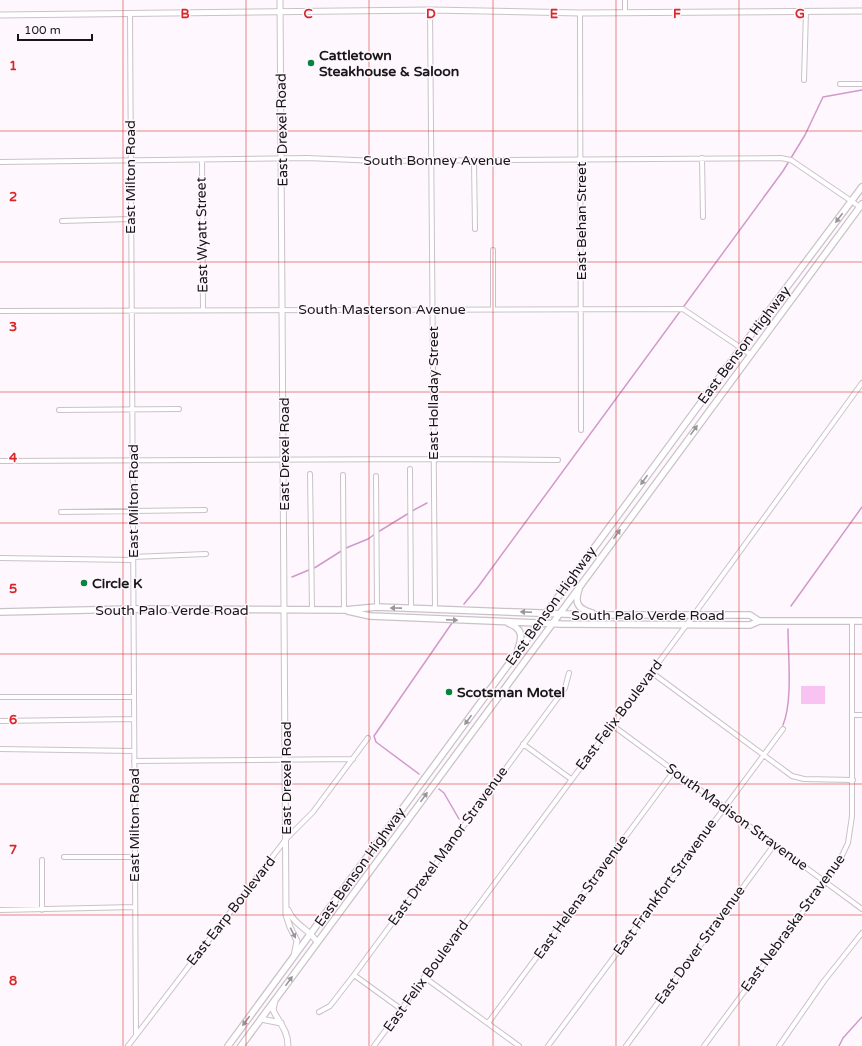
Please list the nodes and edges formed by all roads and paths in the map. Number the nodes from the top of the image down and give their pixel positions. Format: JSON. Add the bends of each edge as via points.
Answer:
{"nodes":[{"id":1,"x":280,"y":0,"type":"edge"},
{"id":2,"x":625,"y":0,"type":"edge"},
{"id":3,"x":430,"y":10,"type":"junction"},
{"id":4,"x":280,"y":11,"type":"junction"},
{"id":5,"x":806,"y":11,"type":"junction"},
{"id":6,"x":862,"y":11,"type":"edge"},
{"id":7,"x":625,"y":12,"type":"junction"},
{"id":8,"x":580,"y":13,"type":"junction"},
{"id":9,"x":0,"y":14,"type":"edge"},
{"id":10,"x":130,"y":14,"type":"junction"},
{"id":11,"x":804,"y":80,"type":"dead end"},
{"id":12,"x":840,"y":84,"type":"dead end"},
{"id":13,"x":862,"y":84,"type":"edge"},
{"id":14,"x":581,"y":158,"type":"junction"},
{"id":15,"x":702,"y":158,"type":"junction"},
{"id":16,"x":282,"y":159,"type":"junction"},
{"id":17,"x":202,"y":160,"type":"junction"},
{"id":18,"x":431,"y":160,"type":"junction"},
{"id":19,"x":474,"y":160,"type":"junction"},
{"id":20,"x":0,"y":162,"type":"edge"},
{"id":21,"x":130,"y":162,"type":"junction"},
{"id":22,"x":862,"y":187,"type":"edge"},
{"id":23,"x":852,"y":200,"type":"junction"},
{"id":24,"x":861,"y":205,"type":"edge"},
{"id":25,"x":703,"y":217,"type":"dead end"},
{"id":26,"x":130,"y":219,"type":"junction"},
{"id":27,"x":62,"y":221,"type":"dead end"},
{"id":28,"x":475,"y":229,"type":"dead end"},
{"id":29,"x":493,"y":250,"type":"dead end"},
{"id":30,"x":284,"y":309,"type":"junction"},
{"id":31,"x":581,"y":309,"type":"junction"},
{"id":32,"x":131,"y":310,"type":"junction"},
{"id":33,"x":203,"y":310,"type":"junction"},
{"id":34,"x":433,"y":310,"type":"junction"},
{"id":35,"x":493,"y":310,"type":"junction"},
{"id":36,"x":0,"y":311,"type":"edge"},
{"id":37,"x":741,"y":348,"type":"junction"},
{"id":38,"x":750,"y":354,"type":"junction"},
{"id":39,"x":862,"y":383,"type":"edge"},
{"id":40,"x":133,"y":409,"type":"junction"},
{"id":41,"x":179,"y":409,"type":"dead end"},
{"id":42,"x":59,"y":410,"type":"dead end"},
{"id":43,"x":581,"y":430,"type":"dead end"},
{"id":44,"x":434,"y":459,"type":"junction"},
{"id":45,"x":133,"y":460,"type":"junction"},
{"id":46,"x":283,"y":460,"type":"junction"},
{"id":47,"x":558,"y":460,"type":"dead end"},
{"id":48,"x":0,"y":461,"type":"edge"},
{"id":49,"x":657,"y":462,"type":"junction"},
{"id":50,"x":666,"y":467,"type":"junction"},
{"id":51,"x":410,"y":469,"type":"dead end"},
{"id":52,"x":310,"y":474,"type":"dead end"},
{"id":53,"x":343,"y":475,"type":"dead end"},
{"id":54,"x":376,"y":476,"type":"dead end"},
{"id":55,"x":205,"y":510,"type":"dead end"},
{"id":56,"x":132,"y":511,"type":"junction"},
{"id":57,"x":61,"y":512,"type":"dead end"},
{"id":58,"x":206,"y":554,"type":"dead end"},
{"id":59,"x":0,"y":558,"type":"edge"},
{"id":60,"x":132,"y":558,"type":"junction"},
{"id":61,"x":582,"y":582,"type":"junction"},
{"id":62,"x":377,"y":607,"type":"junction"},
{"id":63,"x":411,"y":608,"type":"junction"},
{"id":64,"x":133,"y":609,"type":"junction"},
{"id":65,"x":285,"y":609,"type":"junction"},
{"id":66,"x":312,"y":609,"type":"junction"},
{"id":67,"x":435,"y":609,"type":"junction"},
{"id":68,"x":344,"y":610,"type":"junction"},
{"id":69,"x":0,"y":612,"type":"edge"},
{"id":70,"x":546,"y":613,"type":"junction"},
{"id":71,"x":558,"y":614,"type":"junction"},
{"id":72,"x":600,"y":615,"type":"junction"},
{"id":73,"x":692,"y":616,"type":"junction"},
{"id":74,"x":852,"y":620,"type":"junction"},
{"id":75,"x":759,"y":621,"type":"junction"},
{"id":76,"x":862,"y":621,"type":"edge"},
{"id":77,"x":504,"y":622,"type":"junction"},
{"id":78,"x":540,"y":622,"type":"junction"},
{"id":79,"x":552,"y":623,"type":"junction"},
{"id":80,"x":686,"y":625,"type":"junction"},
{"id":81,"x":512,"y":660,"type":"junction"},
{"id":82,"x":651,"y":672,"type":"junction"},
{"id":83,"x":569,"y":673,"type":"dead end"},
{"id":84,"x":0,"y":697,"type":"edge"},
{"id":85,"x":134,"y":697,"type":"junction"},
{"id":86,"x":852,"y":714,"type":"junction"},
{"id":87,"x":862,"y":715,"type":"edge"},
{"id":88,"x":134,"y":720,"type":"junction"},
{"id":89,"x":0,"y":721,"type":"edge"},
{"id":90,"x":612,"y":725,"type":"junction"},
{"id":91,"x":783,"y":729,"type":"dead end"},
{"id":92,"x":368,"y":738,"type":"dead end"},
{"id":93,"x":523,"y":744,"type":"junction"},
{"id":94,"x":0,"y":749,"type":"edge"},
{"id":95,"x":134,"y":751,"type":"junction"},
{"id":96,"x":762,"y":755,"type":"junction"},
{"id":97,"x":286,"y":758,"type":"junction"},
{"id":98,"x":353,"y":759,"type":"junction"},
{"id":99,"x":134,"y":761,"type":"junction"},
{"id":100,"x":674,"y":771,"type":"junction"},
{"id":101,"x":571,"y":779,"type":"junction"},
{"id":102,"x":853,"y":780,"type":"junction"},
{"id":103,"x":724,"y":808,"type":"junction"},
{"id":104,"x":286,"y":839,"type":"junction"},
{"id":105,"x":774,"y":845,"type":"junction"},
{"id":106,"x":64,"y":857,"type":"dead end"},
{"id":107,"x":134,"y":857,"type":"junction"},
{"id":108,"x":42,"y":860,"type":"dead end"},
{"id":109,"x":824,"y":882,"type":"junction"},
{"id":110,"x":135,"y":907,"type":"junction"},
{"id":111,"x":286,"y":908,"type":"junction"},
{"id":112,"x":862,"y":909,"type":"edge"},
{"id":113,"x":0,"y":910,"type":"edge"},
{"id":114,"x":42,"y":910,"type":"junction"},
{"id":115,"x":311,"y":933,"type":"junction"},
{"id":116,"x":862,"y":933,"type":"edge"},
{"id":117,"x":317,"y":942,"type":"junction"},
{"id":118,"x":294,"y":958,"type":"junction"},
{"id":119,"x":354,"y":975,"type":"junction"},
{"id":120,"x":424,"y":977,"type":"junction"},
{"id":121,"x":275,"y":999,"type":"junction"},
{"id":122,"x":401,"y":1008,"type":"junction"},
{"id":123,"x":319,"y":1012,"type":"dead end"},
{"id":124,"x":260,"y":1019,"type":"junction"},
{"id":125,"x":281,"y":1023,"type":"junction"},
{"id":126,"x":488,"y":1023,"type":"junction"},
{"id":127,"x":136,"y":1035,"type":"junction"},
{"id":128,"x":128,"y":1046,"type":"edge"},
{"id":129,"x":228,"y":1046,"type":"edge"},
{"id":130,"x":241,"y":1046,"type":"edge"},
{"id":131,"x":288,"y":1046,"type":"edge"},
{"id":132,"x":374,"y":1046,"type":"edge"},
{"id":133,"x":519,"y":1046,"type":"edge"},
{"id":134,"x":548,"y":1046,"type":"edge"},
{"id":135,"x":626,"y":1046,"type":"edge"},
{"id":136,"x":704,"y":1046,"type":"edge"},
{"id":137,"x":779,"y":1046,"type":"edge"}],
"edges":[{"from":1,"to":4,"type":"street","name":"East Drexel Road"},
{"from":2,"to":7,"type":"street"},
{"from":3,"to":4,"type":"street"},
{"from":3,"to":8,"type":"street"},
{"from":3,"to":18,"type":"street","name":"East Holladay Street"},
{"from":4,"to":10,"type":"street"},
{"from":4,"to":16,"type":"street","name":"East Drexel Road"},
{"from":5,"to":6,"type":"street"},
{"from":5,"to":7,"type":"street"},
{"from":5,"to":11,"type":"street"},
{"from":7,"to":8,"type":"street"},
{"from":8,"to":14,"type":"street","name":"East Behan Street"},
{"from":9,"to":10,"type":"street"},
{"from":10,"to":21,"type":"street","name":"East Milton Road"},
{"from":12,"to":13,"type":"street"},
{"from":14,"to":15,"type":"street","name":"South Bonney Avenue"},
{"from":14,"to":19,"type":"street","name":"South Bonney Avenue"},
{"from":14,"to":31,"type":"street","name":"East Behan Street"},
{"from":15,"to":23,"type":"street","name":"South Bonney Avenue","via":[[791,160]]},
{"from":15,"to":25,"type":"street"},
{"from":16,"to":17,"type":"street","name":"South Bonney Avenue"},
{"from":16,"to":18,"type":"street","name":"South Bonney Avenue"},
{"from":16,"to":30,"type":"street","name":"East Drexel Road"},
{"from":17,"to":21,"type":"street","name":"South Bonney Avenue"},
{"from":17,"to":33,"type":"street","name":"East Wyatt Street"},
{"from":18,"to":19,"type":"street","name":"South Bonney Avenue"},
{"from":18,"to":34,"type":"street","name":"East Holladay Street"},
{"from":19,"to":28,"type":"street"},
{"from":20,"to":21,"type":"street","name":"South Bonney Avenue"},
{"from":21,"to":26,"type":"street","name":"East Milton Road"},
{"from":22,"to":23,"type":"main road","name":"East Benson Highway"},
{"from":23,"to":24,"type":"street","name":"South Bonney Avenue"},
{"from":23,"to":37,"type":"main road","name":"East Benson Highway","one_way":true},
{"from":24,"to":38,"type":"main road","name":"East Benson Highway"},
{"from":26,"to":27,"type":"street"},
{"from":26,"to":32,"type":"street","name":"East Milton Road"},
{"from":29,"to":35,"type":"street"},
{"from":30,"to":33,"type":"street","name":"South Masterson Avenue"},
{"from":30,"to":34,"type":"street","name":"South Masterson Avenue"},
{"from":30,"to":46,"type":"street","name":"East Drexel Road"},
{"from":31,"to":35,"type":"street","name":"South Masterson Avenue"},
{"from":31,"to":37,"type":"street","name":"South Masterson Avenue","via":[[683,309]]},
{"from":31,"to":43,"type":"street","name":"East Behan Street"},
{"from":32,"to":33,"type":"street","name":"South Masterson Avenue"},
{"from":32,"to":36,"type":"street","name":"South Masterson Avenue"},
{"from":32,"to":40,"type":"street","name":"East Milton Road"},
{"from":34,"to":35,"type":"street","name":"South Masterson Avenue"},
{"from":34,"to":44,"type":"street","name":"East Holladay Street"},
{"from":37,"to":38,"type":"street","name":"South Masterson Avenue"},
{"from":37,"to":49,"type":"main road","name":"East Benson Highway"},
{"from":50,"to":38,"type":"main road","name":"East Benson Highway","one_way":true},
{"from":39,"to":73,"type":"street","name":"East Felix Boulevard"},
{"from":40,"to":41,"type":"street"},
{"from":40,"to":42,"type":"street"},
{"from":40,"to":45,"type":"street","name":"East Milton Road"},
{"from":44,"to":46,"type":"street"},
{"from":44,"to":47,"type":"street"},
{"from":44,"to":67,"type":"street","name":"East Holladay Street"},
{"from":45,"to":46,"type":"street"},
{"from":45,"to":48,"type":"street"},
{"from":45,"to":56,"type":"street","name":"East Milton Road"},
{"from":46,"to":65,"type":"street","name":"East Drexel Road"},
{"from":49,"to":50,"type":"main road"},
{"from":49,"to":70,"type":"main road","name":"East Benson Highway","one_way":true},
{"from":61,"to":50,"type":"main road","name":"East Benson Highway","one_way":true},
{"from":51,"to":63,"type":"street"},
{"from":52,"to":66,"type":"street"},
{"from":53,"to":68,"type":"street"},
{"from":54,"to":62,"type":"street"},
{"from":55,"to":56,"type":"street"},
{"from":56,"to":57,"type":"street"},
{"from":56,"to":60,"type":"street","name":"East Milton Road"},
{"from":58,"to":60,"type":"street"},
{"from":59,"to":60,"type":"street"},
{"from":60,"to":64,"type":"street","name":"East Milton Road"},
{"from":61,"to":71,"type":"main road","name":"East Benson Highway"},
{"from":61,"to":72,"type":"main road","via":[[577,593],[578,604],[582,610]]},
{"from":63,"to":62,"type":"main road","name":"South Palo Verde Road","one_way":true},
{"from":62,"to":68,"type":"main road","name":"South Palo Verde Road"},
{"from":63,"to":67,"type":"main road","name":"South Palo Verde Road"},
{"from":64,"to":65,"type":"main road","name":"South Palo Verde Road"},
{"from":64,"to":69,"type":"main road","name":"South Palo Verde Road"},
{"from":64,"to":85,"type":"street","name":"East Milton Road"},
{"from":65,"to":66,"type":"main road","name":"South Palo Verde Road"},
{"from":65,"to":97,"type":"street","name":"East Drexel Road"},
{"from":66,"to":68,"type":"main road","name":"South Palo Verde Road"},
{"from":70,"to":67,"type":"main road","name":"South Palo Verde Road","one_way":true},
{"from":68,"to":77,"type":"main road","name":"South Palo Verde Road","one_way":true,"via":[[370,616]]},
{"from":70,"to":71,"type":"main road","name":"South Palo Verde Road"},
{"from":70,"to":78,"type":"main road","name":"East Benson Highway"},
{"from":71,"to":72,"type":"main road","name":"South Palo Verde Road"},
{"from":71,"to":79,"type":"main road","name":"East Benson Highway"},
{"from":72,"to":73,"type":"main road","name":"South Palo Verde Road"},
{"from":73,"to":75,"type":"main road","name":"South Palo Verde Road","via":[[750,616]]},
{"from":73,"to":80,"type":"street","name":"East Felix Boulevard"},
{"from":74,"to":75,"type":"main road","name":"South Palo Verde Road"},
{"from":74,"to":76,"type":"main road","name":"South Palo Verde Road"},
{"from":74,"to":86,"type":"street","name":"East Nebraska Stravenue"},
{"from":75,"to":80,"type":"main road","name":"South Palo Verde Road","via":[[750,625]]},
{"from":77,"to":78,"type":"main road","name":"South Palo Verde Road"},
{"from":77,"to":81,"type":"main road","via":[[514,625],[521,635]]},
{"from":78,"to":79,"type":"main road","name":"South Palo Verde Road"},
{"from":78,"to":81,"type":"main road","name":"East Benson Highway"},
{"from":79,"to":80,"type":"main road","name":"South Palo Verde Road"},
{"from":117,"to":79,"type":"main road","name":"East Benson Highway","one_way":true},
{"from":80,"to":82,"type":"street","name":"East Felix Boulevard"},
{"from":81,"to":115,"type":"main road","name":"East Benson Highway","one_way":true},
{"from":82,"to":90,"type":"street","name":"East Felix Boulevard"},
{"from":82,"to":96,"type":"street"},
{"from":83,"to":93,"type":"street","name":"East Drexel Manor Stravenue","via":[[565,688]]},
{"from":84,"to":85,"type":"street"},
{"from":85,"to":88,"type":"street","name":"East Milton Road"},
{"from":86,"to":87,"type":"street"},
{"from":86,"to":102,"type":"street","name":"East Nebraska Stravenue"},
{"from":88,"to":89,"type":"street"},
{"from":88,"to":95,"type":"street","name":"East Milton Road"},
{"from":90,"to":100,"type":"street","name":"South Madison Stravenue"},
{"from":90,"to":101,"type":"street","name":"East Felix Boulevard"},
{"from":91,"to":96,"type":"street","name":"East Frankfort Stravenue"},
{"from":92,"to":98,"type":"street","name":"East Earp Boulevard"},
{"from":93,"to":101,"type":"street"},
{"from":93,"to":119,"type":"street","name":"East Drexel Manor Stravenue"},
{"from":94,"to":95,"type":"street"},
{"from":95,"to":99,"type":"street","name":"East Milton Road"},
{"from":96,"to":102,"type":"street","via":[[792,776],[804,780]]},
{"from":96,"to":103,"type":"street","name":"East Frankfort Stravenue"},
{"from":97,"to":98,"type":"street"},
{"from":97,"to":99,"type":"street"},
{"from":97,"to":104,"type":"street","name":"East Drexel Road"},
{"from":98,"to":104,"type":"street","name":"East Earp Boulevard","via":[[313,812]]},
{"from":99,"to":107,"type":"street","name":"East Milton Road"},
{"from":100,"to":103,"type":"street","name":"South Madison Stravenue"},
{"from":100,"to":126,"type":"street","name":"East Helena Stravenue"},
{"from":101,"to":120,"type":"street","name":"East Felix Boulevard"},
{"from":102,"to":109,"type":"street","name":"East Nebraska Stravenue","via":[[852,820],[848,843],[840,860]]},
{"from":103,"to":105,"type":"street","name":"South Madison Stravenue"},
{"from":103,"to":134,"type":"street","name":"East Frankfort Stravenue"},
{"from":104,"to":111,"type":"street","name":"East Drexel Road"},
{"from":104,"to":127,"type":"street","name":"East Earp Boulevard"},
{"from":105,"to":109,"type":"street","name":"South Madison Stravenue"},
{"from":105,"to":135,"type":"street","name":"East Dover Stravenue"},
{"from":106,"to":107,"type":"street"},
{"from":107,"to":110,"type":"street","name":"East Milton Road"},
{"from":108,"to":114,"type":"street"},
{"from":109,"to":112,"type":"street","name":"South Madison Stravenue"},
{"from":109,"to":136,"type":"street","name":"East Nebraska Stravenue"},
{"from":110,"to":114,"type":"street"},
{"from":110,"to":127,"type":"street","name":"East Milton Road"},
{"from":111,"to":115,"type":"street","via":[[294,920]]},
{"from":111,"to":118,"type":"street","name":"East Drexel Road","one_way":true,"via":[[288,922],[297,941]]},
{"from":113,"to":114,"type":"street"},
{"from":115,"to":117,"type":"street"},
{"from":115,"to":118,"type":"main road","name":"East Benson Highway"},
{"from":116,"to":137,"type":"street","via":[[824,981]]},
{"from":121,"to":117,"type":"main road","name":"East Benson Highway","one_way":true},
{"from":118,"to":129,"type":"main road","name":"East Benson Highway","one_way":true},
{"from":119,"to":122,"type":"street"},
{"from":119,"to":123,"type":"street","name":"East Drexel Manor Stravenue","via":[[333,1002]]},
{"from":120,"to":122,"type":"street","name":"East Felix Boulevard"},
{"from":120,"to":126,"type":"street"},
{"from":121,"to":124,"type":"main road","name":"East Benson Highway"},
{"from":121,"to":125,"type":"street","via":[[272,1010]]},
{"from":122,"to":132,"type":"street","name":"East Felix Boulevard"},
{"from":124,"to":125,"type":"street"},
{"from":124,"to":130,"type":"main road","name":"East Benson Highway"},
{"from":125,"to":131,"type":"street"},
{"from":126,"to":133,"type":"street"},
{"from":127,"to":128,"type":"street","name":"East Earp Boulevard"}]}
